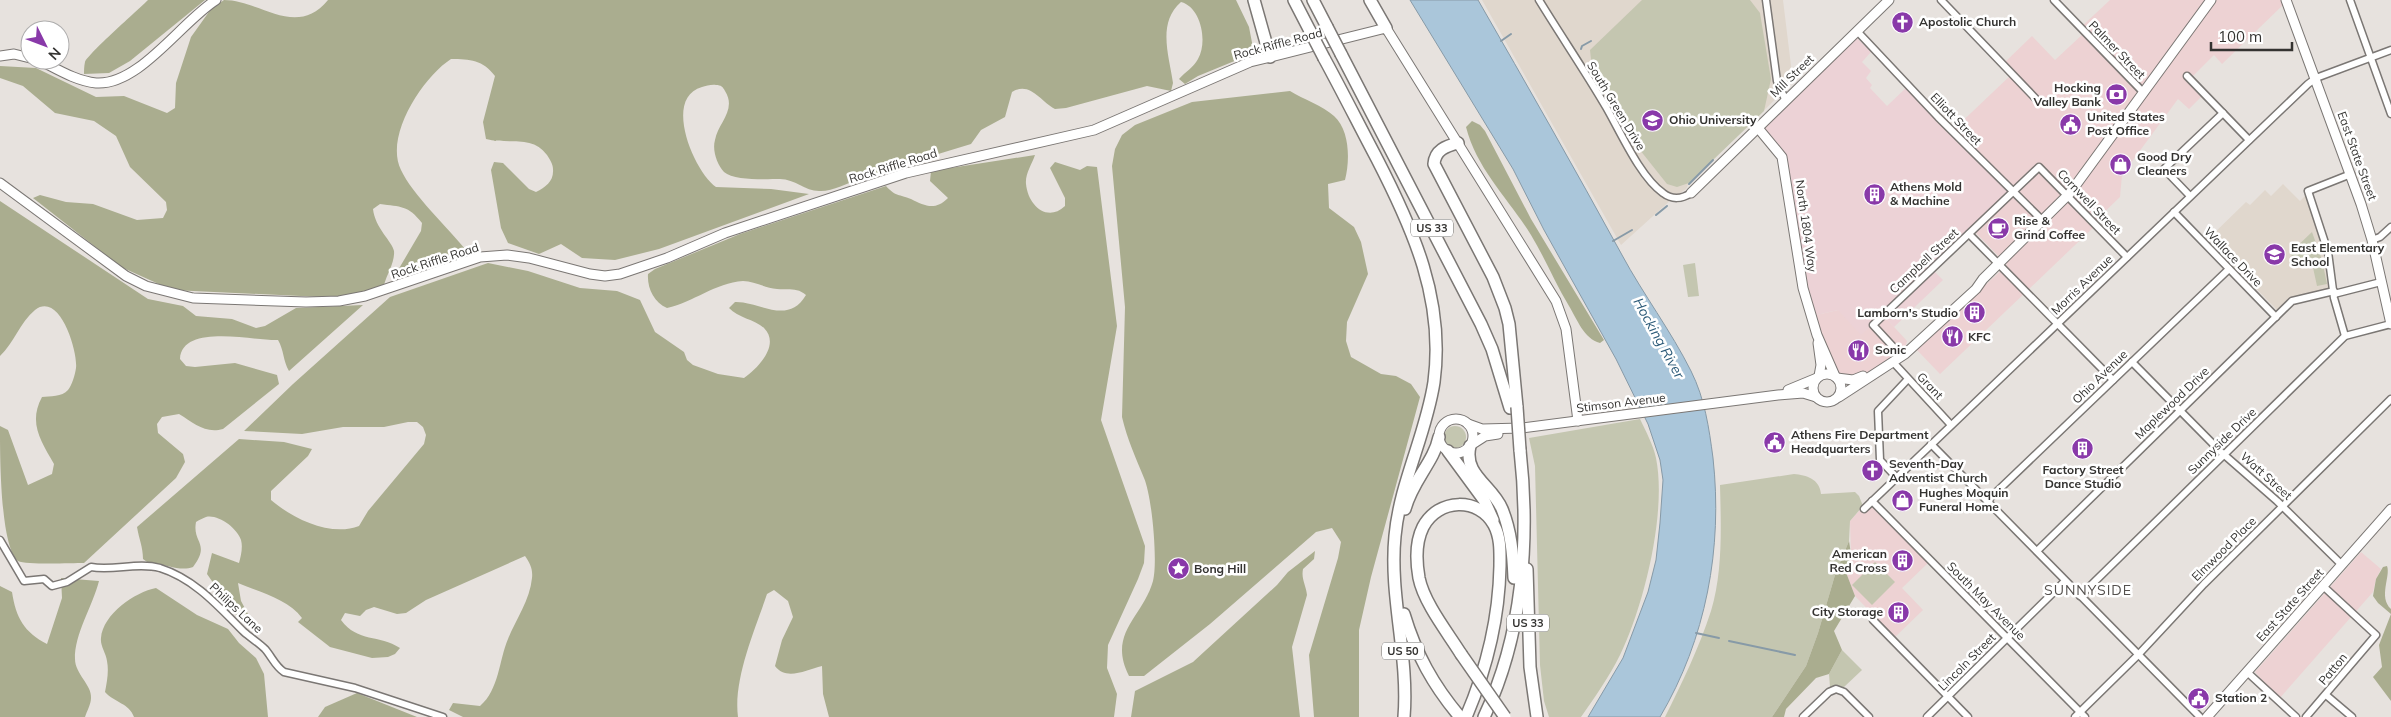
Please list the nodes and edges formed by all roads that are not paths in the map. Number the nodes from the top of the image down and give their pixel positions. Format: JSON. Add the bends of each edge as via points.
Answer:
{"nodes":[{"id":1,"x":216,"y":0,"type":"edge"},
{"id":2,"x":1254,"y":0,"type":"edge"},
{"id":3,"x":1294,"y":0,"type":"edge"},
{"id":4,"x":1312,"y":0,"type":"edge"},
{"id":5,"x":1370,"y":0,"type":"edge"},
{"id":6,"x":1539,"y":0,"type":"edge"},
{"id":7,"x":1766,"y":0,"type":"edge"},
{"id":8,"x":1889,"y":0,"type":"edge"},
{"id":9,"x":1941,"y":0,"type":"edge"},
{"id":10,"x":2054,"y":0,"type":"edge"},
{"id":11,"x":2211,"y":0,"type":"edge"},
{"id":12,"x":2286,"y":0,"type":"edge"},
{"id":13,"x":2350,"y":0,"type":"edge"},
{"id":14,"x":1386,"y":28,"type":"junction"},
{"id":15,"x":1856,"y":31,"type":"junction"},
{"id":16,"x":2391,"y":50,"type":"edge"},
{"id":17,"x":0,"y":56,"type":"edge"},
{"id":18,"x":20,"y":56,"type":"edge"},
{"id":19,"x":1270,"y":56,"type":"junction"},
{"id":20,"x":2371,"y":57,"type":"junction"},
{"id":21,"x":60,"y":70,"type":"edge"},
{"id":22,"x":2187,"y":76,"type":"dead end"},
{"id":23,"x":2316,"y":78,"type":"junction"},
{"id":24,"x":2144,"y":93,"type":"junction"},
{"id":25,"x":1785,"y":100,"type":"junction"},
{"id":26,"x":2038,"y":101,"type":"dead end"},
{"id":27,"x":2223,"y":113,"type":"junction"},
{"id":28,"x":2391,"y":114,"type":"edge"},
{"id":29,"x":1758,"y":128,"type":"junction"},
{"id":30,"x":2249,"y":140,"type":"junction"},
{"id":31,"x":1458,"y":143,"type":"junction"},
{"id":32,"x":2351,"y":174,"type":"junction"},
{"id":33,"x":0,"y":183,"type":"edge"},
{"id":34,"x":2013,"y":192,"type":"junction"},
{"id":35,"x":1691,"y":193,"type":"joint"},
{"id":36,"x":2068,"y":196,"type":"junction"},
{"id":37,"x":2190,"y":196,"type":"junction"},
{"id":38,"x":2174,"y":212,"type":"junction"},
{"id":39,"x":2043,"y":221,"type":"junction"},
{"id":40,"x":2391,"y":227,"type":"edge"},
{"id":41,"x":1969,"y":234,"type":"junction"},
{"id":42,"x":2372,"y":240,"type":"junction"},
{"id":43,"x":2127,"y":257,"type":"junction"},
{"id":44,"x":1999,"y":264,"type":"junction"},
{"id":45,"x":2229,"y":269,"type":"junction"},
{"id":46,"x":1983,"y":279,"type":"junction"},
{"id":47,"x":2381,"y":282,"type":"junction"},
{"id":48,"x":2334,"y":292,"type":"junction"},
{"id":49,"x":2276,"y":317,"type":"junction"},
{"id":50,"x":2057,"y":324,"type":"junction"},
{"id":51,"x":2391,"y":324,"type":"edge"},
{"id":52,"x":1818,"y":335,"type":"junction"},
{"id":53,"x":2345,"y":336,"type":"junction"},
{"id":54,"x":1898,"y":352,"type":"junction"},
{"id":55,"x":1893,"y":362,"type":"junction"},
{"id":56,"x":2132,"y":362,"type":"junction"},
{"id":57,"x":1818,"y":377,"type":"junction"},
{"id":58,"x":1836,"y":377,"type":"junction"},
{"id":59,"x":1908,"y":379,"type":"junction"},
{"id":60,"x":2113,"y":380,"type":"junction"},
{"id":61,"x":1778,"y":395,"type":"junction"},
{"id":62,"x":1816,"y":397,"type":"junction"},
{"id":63,"x":1839,"y":397,"type":"junction"},
{"id":64,"x":2391,"y":399,"type":"edge"},
{"id":65,"x":1513,"y":407,"type":"junction"},
{"id":66,"x":2180,"y":411,"type":"junction"},
{"id":67,"x":1578,"y":421,"type":"junction"},
{"id":68,"x":1468,"y":424,"type":"junction"},
{"id":69,"x":1951,"y":425,"type":"junction"},
{"id":70,"x":1522,"y":428,"type":"junction"},
{"id":71,"x":1439,"y":437,"type":"junction"},
{"id":72,"x":1931,"y":444,"type":"junction"},
{"id":73,"x":1470,"y":445,"type":"junction"},
{"id":74,"x":1448,"y":451,"type":"junction"},
{"id":75,"x":2224,"y":454,"type":"junction"},
{"id":76,"x":1896,"y":477,"type":"junction"},
{"id":77,"x":1872,"y":501,"type":"junction"},
{"id":78,"x":1987,"y":501,"type":"junction"},
{"id":79,"x":2282,"y":506,"type":"junction"},
{"id":80,"x":1864,"y":509,"type":"dead end"},
{"id":81,"x":2391,"y":509,"type":"edge"},
{"id":82,"x":1494,"y":524,"type":"junction"},
{"id":83,"x":1525,"y":529,"type":"junction"},
{"id":84,"x":0,"y":540,"type":"edge"},
{"id":85,"x":1395,"y":552,"type":"junction"},
{"id":86,"x":2037,"y":552,"type":"junction"},
{"id":87,"x":2342,"y":565,"type":"junction"},
{"id":88,"x":2065,"y":581,"type":"junction"},
{"id":89,"x":1396,"y":586,"type":"junction"},
{"id":90,"x":2323,"y":586,"type":"junction"},
{"id":91,"x":2080,"y":596,"type":"junction"},
{"id":92,"x":1515,"y":619,"type":"junction"},
{"id":93,"x":1873,"y":620,"type":"dead end"},
{"id":94,"x":2007,"y":638,"type":"junction"},
{"id":95,"x":2138,"y":655,"type":"junction"},
{"id":96,"x":2247,"y":672,"type":"junction"},
{"id":97,"x":2326,"y":695,"type":"junction"},
{"id":98,"x":1948,"y":696,"type":"junction"},
{"id":99,"x":2080,"y":715,"type":"edge"},
{"id":100,"x":443,"y":717,"type":"edge"},
{"id":101,"x":1404,"y":717,"type":"edge"},
{"id":102,"x":1460,"y":717,"type":"edge"},
{"id":103,"x":1466,"y":717,"type":"edge"},
{"id":104,"x":1484,"y":717,"type":"edge"},
{"id":105,"x":1505,"y":717,"type":"edge"},
{"id":106,"x":1537,"y":717,"type":"edge"},
{"id":107,"x":1803,"y":717,"type":"edge"},
{"id":108,"x":1869,"y":717,"type":"edge"},
{"id":109,"x":1927,"y":717,"type":"edge"},
{"id":110,"x":1968,"y":717,"type":"edge"},
{"id":111,"x":2200,"y":717,"type":"edge"},
{"id":112,"x":2207,"y":717,"type":"edge"},
{"id":113,"x":2296,"y":717,"type":"edge"},
{"id":114,"x":2306,"y":717,"type":"edge"},
{"id":115,"x":2352,"y":717,"type":"edge"}],
"edges":[{"from":1,"to":21,"type":"street","via":[[142,64],[114,81],[96,83]]},
{"from":2,"to":19,"type":"highway"},
{"from":3,"to":85,"type":"highway","number":"US 33","bridge":true,"via":[[1406,214],[1420,250],[1432,302],[1436,331],[1433,383],[1403,488]]},
{"from":4,"to":65,"type":"highway","number":"US 33","bridge":true,"via":[[1478,317]]},
{"from":5,"to":14,"type":"highway"},
{"from":6,"to":35,"type":"street","name":"South Green Drive","via":[[1606,107],[1630,152],[1658,189],[1676,198]]},
{"from":7,"to":25,"type":"street","via":[[1777,81]]},
{"from":8,"to":15,"type":"street","name":"Mill Street"},
{"from":9,"to":26,"type":"street"},
{"from":10,"to":24,"type":"street","name":"Palmer Street"},
{"from":11,"to":24,"type":"street"},
{"from":12,"to":23,"type":"street","name":"East State Street"},
{"from":13,"to":20,"type":"street"},
{"from":14,"to":19,"type":"street","name":"Rock Riffle Road"},
{"from":14,"to":31,"type":"street"},
{"from":15,"to":25,"type":"street","name":"Mill Street"},
{"from":15,"to":34,"type":"street","name":"Elliott Street"},
{"from":16,"to":20,"type":"street"},
{"from":17,"to":18,"type":"street"},
{"from":19,"to":33,"type":"street","name":"Rock Riffle Road","via":[[1210,78],[1094,130],[906,173],[725,233],[640,268],[605,276],[507,256],[480,258],[372,294],[339,301],[193,298],[146,286],[126,276]]},
{"from":20,"to":23,"type":"street"},
{"from":20,"to":28,"type":"street"},
{"from":22,"to":27,"type":"street"},
{"from":23,"to":30,"type":"street","name":"Morris Avenue"},
{"from":23,"to":32,"type":"street","name":"East State Street"},
{"from":24,"to":36,"type":"street"},
{"from":25,"to":29,"type":"street","name":"Mill Street"},
{"from":27,"to":30,"type":"street"},
{"from":27,"to":37,"type":"street","via":[[2164,169]]},
{"from":29,"to":35,"type":"street","name":"Mill Street"},
{"from":29,"to":52,"type":"street","name":"North 1804 Way","via":[[1782,157],[1801,278]]},
{"from":30,"to":37,"type":"street","name":"Morris Avenue"},
{"from":31,"to":65,"type":"highway","via":[[1439,152],[1434,164],[1505,308],[1509,324]]},
{"from":31,"to":67,"type":"street","via":[[1556,301],[1566,329]]},
{"from":32,"to":42,"type":"street","name":"East State Street"},
{"from":32,"to":48,"type":"street","via":[[2308,191],[2328,252]]},
{"from":34,"to":36,"type":"street","name":"Cornwell Street","via":[[2039,167]]},
{"from":34,"to":39,"type":"street","name":"Elliott Street"},
{"from":34,"to":41,"type":"street","name":"Cornwell Street"},
{"from":36,"to":39,"type":"street"},
{"from":36,"to":43,"type":"street","name":"Cornwell Street"},
{"from":37,"to":38,"type":"street","name":"Morris Avenue"},
{"from":38,"to":43,"type":"street","name":"Morris Avenue"},
{"from":38,"to":45,"type":"street","name":"Wallace Drive"},
{"from":39,"to":44,"type":"street"},
{"from":40,"to":42,"type":"street"},
{"from":41,"to":44,"type":"street","name":"Campbell Street"},
{"from":41,"to":54,"type":"street","name":"Campbell Street","via":[[1872,325]]},
{"from":42,"to":47,"type":"street","name":"East State Street"},
{"from":43,"to":50,"type":"street","name":"Morris Avenue"},
{"from":44,"to":46,"type":"street"},
{"from":44,"to":50,"type":"street","name":"Campbell Street"},
{"from":45,"to":49,"type":"street","name":"Wallace Drive"},
{"from":45,"to":56,"type":"street","name":"Ohio Avenue"},
{"from":46,"to":54,"type":"street"},
{"from":46,"to":55,"type":"street","via":[[1925,337]]},
{"from":47,"to":48,"type":"street","name":"Maplewood Drive"},
{"from":47,"to":51,"type":"street","name":"East State Street"},
{"from":48,"to":49,"type":"street","name":"Maplewood Drive","via":[[2295,299]]},
{"from":48,"to":53,"type":"street"},
{"from":49,"to":66,"type":"street","name":"Maplewood Drive"},
{"from":50,"to":60,"type":"street"},
{"from":50,"to":69,"type":"street","name":"Morris Avenue"},
{"from":51,"to":53,"type":"street","name":"Sunnyside Drive"},
{"from":52,"to":57,"type":"street","name":"North 1804 Way","via":[[1822,365]]},
{"from":52,"to":58,"type":"street","name":"North 1804 Way"},
{"from":53,"to":75,"type":"street","name":"Sunnyside Drive"},
{"from":54,"to":58,"type":"street","via":[[1858,379]]},
{"from":55,"to":59,"type":"street","name":"Grant"},
{"from":55,"to":63,"type":"street"},
{"from":56,"to":60,"type":"street","name":"Ohio Avenue"},
{"from":56,"to":66,"type":"street","name":"Watt Street"},
{"from":57,"to":58,"type":"street","via":[[1826,374]]},
{"from":57,"to":61,"type":"street","name":"Stimson Avenue"},
{"from":57,"to":62,"type":"street","via":[[1813,387]]},
{"from":58,"to":63,"type":"street","via":[[1841,386]]},
{"from":59,"to":69,"type":"street","name":"Grant"},
{"from":59,"to":76,"type":"street","via":[[1878,410],[1880,460]]},
{"from":60,"to":78,"type":"street","name":"Ohio Avenue"},
{"from":61,"to":62,"type":"street","name":"Stimson Avenue","via":[[1803,393]]},
{"from":61,"to":67,"type":"street","name":"Stimson Avenue"},
{"from":62,"to":63,"type":"street","via":[[1828,402]]},
{"from":64,"to":79,"type":"street","name":"Elmwood Place"},
{"from":65,"to":83,"type":"highway","number":"US 33","bridge":true,"via":[[1520,450]]},
{"from":66,"to":75,"type":"street","name":"Watt Street"},
{"from":66,"to":86,"type":"street","name":"Maplewood Drive"},
{"from":67,"to":70,"type":"street","name":"Stimson Avenue"},
{"from":68,"to":70,"type":"street","name":"Stimson Avenue","via":[[1482,429]]},
{"from":68,"to":71,"type":"street","via":[[1459,420],[1449,421],[1441,428]]},
{"from":68,"to":73,"type":"street","via":[[1473,434]]},
{"from":69,"to":72,"type":"street","name":"Morris Avenue"},
{"from":70,"to":73,"type":"street","via":[[1485,436]]},
{"from":71,"to":74,"type":"street"},
{"from":71,"to":85,"type":"highway","via":[[1435,452],[1408,500]]},
{"from":72,"to":76,"type":"street","name":"Morris Avenue"},
{"from":72,"to":78,"type":"street"},
{"from":73,"to":74,"type":"street","via":[[1459,453]]},
{"from":73,"to":92,"type":"highway","via":[[1470,468],[1498,500],[1510,534]]},
{"from":74,"to":82,"type":"highway","via":[[1484,500]]},
{"from":75,"to":79,"type":"street","name":"Watt Street"},
{"from":75,"to":91,"type":"street","name":"Sunnyside Drive"},
{"from":76,"to":77,"type":"street","name":"Morris Avenue"},
{"from":77,"to":80,"type":"street","name":"Morris Avenue"},
{"from":77,"to":94,"type":"street","name":"South May Avenue"},
{"from":78,"to":86,"type":"street"},
{"from":79,"to":87,"type":"street","name":"Watt Street"},
{"from":79,"to":95,"type":"street","name":"Elmwood Place"},
{"from":81,"to":87,"type":"street","name":"East State Street"},
{"from":82,"to":103,"type":"highway","via":[[1500,550],[1499,598],[1492,641]]},
{"from":82,"to":105,"type":"highway","bridge":true,"via":[[1474,507],[1454,504],[1440,509],[1430,517],[1419,540],[1417,562],[1424,593]]},
{"from":83,"to":92,"type":"highway"},
{"from":83,"to":106,"type":"highway","number":"US 33","via":[[1530,667]]},
{"from":84,"to":100,"type":"street","name":"Philips Lane","via":[[24,581],[44,579],[52,586],[67,582],[91,567],[107,570],[158,568],[189,582],[207,595],[284,672],[355,688]]},
{"from":85,"to":89,"type":"highway","number":"US 33"},
{"from":86,"to":88,"type":"street"},
{"from":87,"to":90,"type":"street","name":"East State Street"},
{"from":88,"to":91,"type":"street"},
{"from":88,"to":94,"type":"street","name":"Lincoln Street"},
{"from":89,"to":101,"type":"highway","number":"US 50","via":[[1405,680]]},
{"from":89,"to":102,"type":"highway","number":"US 33","via":[[1412,642],[1429,676]]},
{"from":90,"to":96,"type":"street","name":"East State Street"},
{"from":90,"to":97,"type":"street","name":"Patton","via":[[2376,635]]},
{"from":91,"to":95,"type":"street"},
{"from":92,"to":104,"type":"highway","via":[[1500,676]]},
{"from":93,"to":98,"type":"street"},
{"from":94,"to":98,"type":"street","name":"Lincoln Street"},
{"from":94,"to":99,"type":"street","name":"South May Avenue"},
{"from":95,"to":99,"type":"street","name":"Elmwood Place"},
{"from":95,"to":111,"type":"street"},
{"from":96,"to":112,"type":"street","name":"East State Street"},
{"from":96,"to":113,"type":"street"},
{"from":97,"to":114,"type":"street","name":"Patton"},
{"from":97,"to":115,"type":"street"},
{"from":98,"to":109,"type":"street","name":"Lincoln Street"},
{"from":98,"to":110,"type":"street"},
{"from":107,"to":108,"type":"street","via":[[1836,689],[1844,692]]}]}
